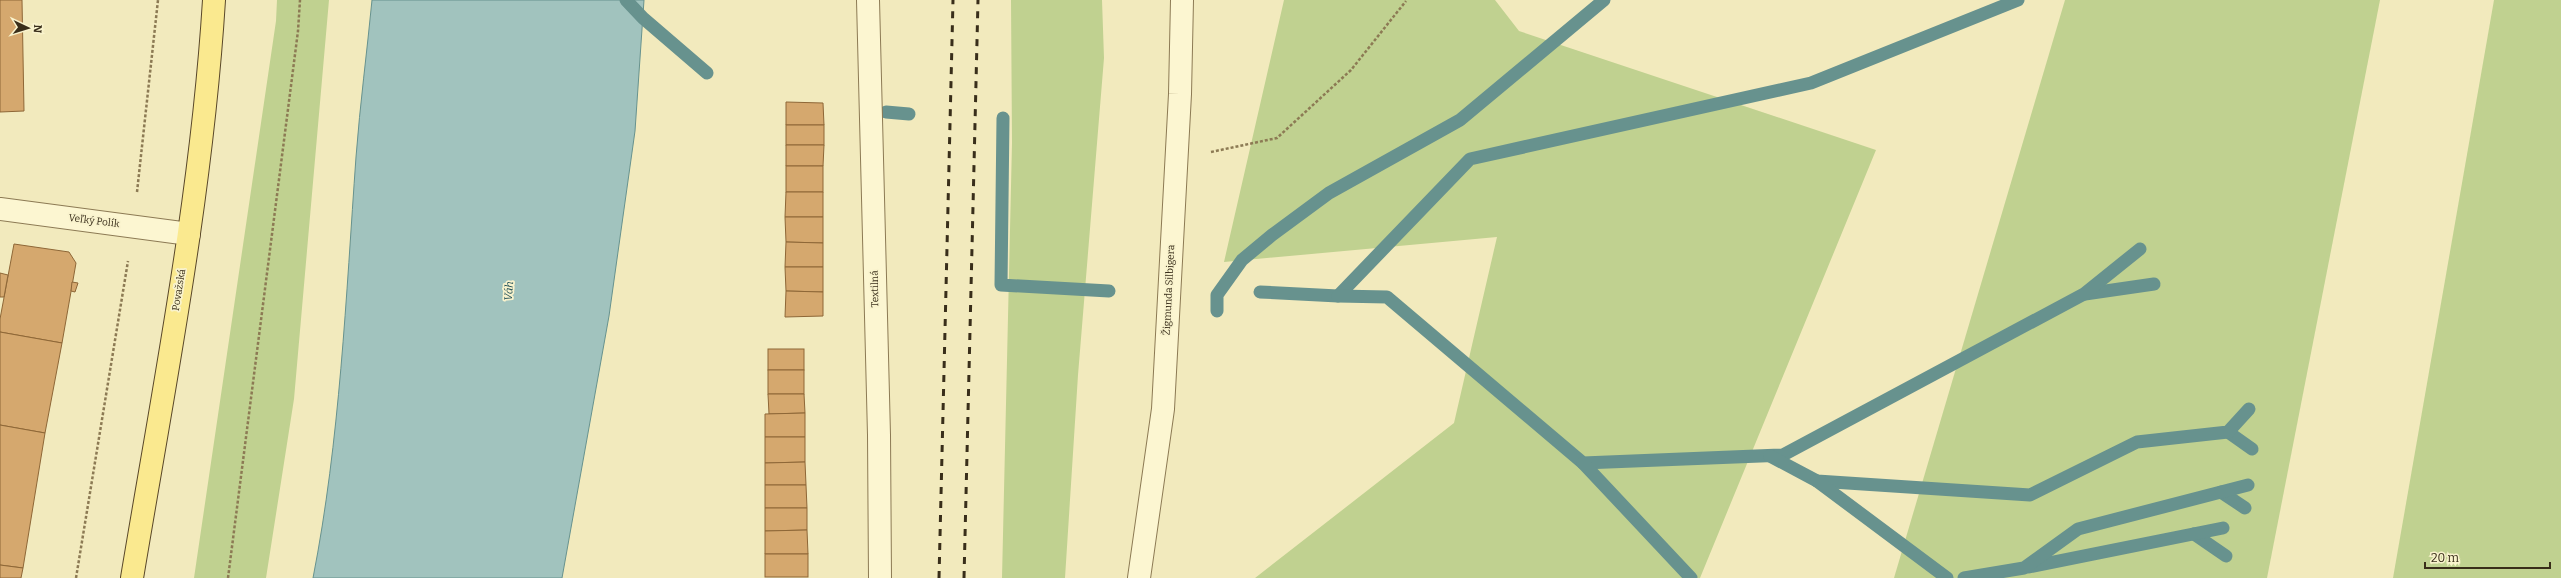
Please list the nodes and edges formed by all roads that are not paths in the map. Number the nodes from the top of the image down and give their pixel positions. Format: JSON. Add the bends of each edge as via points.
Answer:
{"nodes":[{"id":1,"x":214,"y":0,"type":"edge"},
{"id":2,"x":868,"y":0,"type":"edge"},
{"id":3,"x":1182,"y":0,"type":"edge"},
{"id":4,"x":0,"y":209,"type":"edge"},
{"id":5,"x":188,"y":234,"type":"junction"},
{"id":6,"x":132,"y":578,"type":"edge"},
{"id":7,"x":880,"y":578,"type":"edge"},
{"id":8,"x":1139,"y":578,"type":"edge"}],
"edges":[{"from":1,"to":5,"type":"main road","name":"Považská","via":[[210,75]]},
{"from":2,"to":7,"type":"street","name":"Textilná"},
{"from":3,"to":8,"type":"street","name":"Žigmunda Silbigera","via":[[1163,409]]},
{"from":4,"to":5,"type":"street","name":"Veľký Polík"},
{"from":5,"to":6,"type":"main road","name":"Považská"}]}
